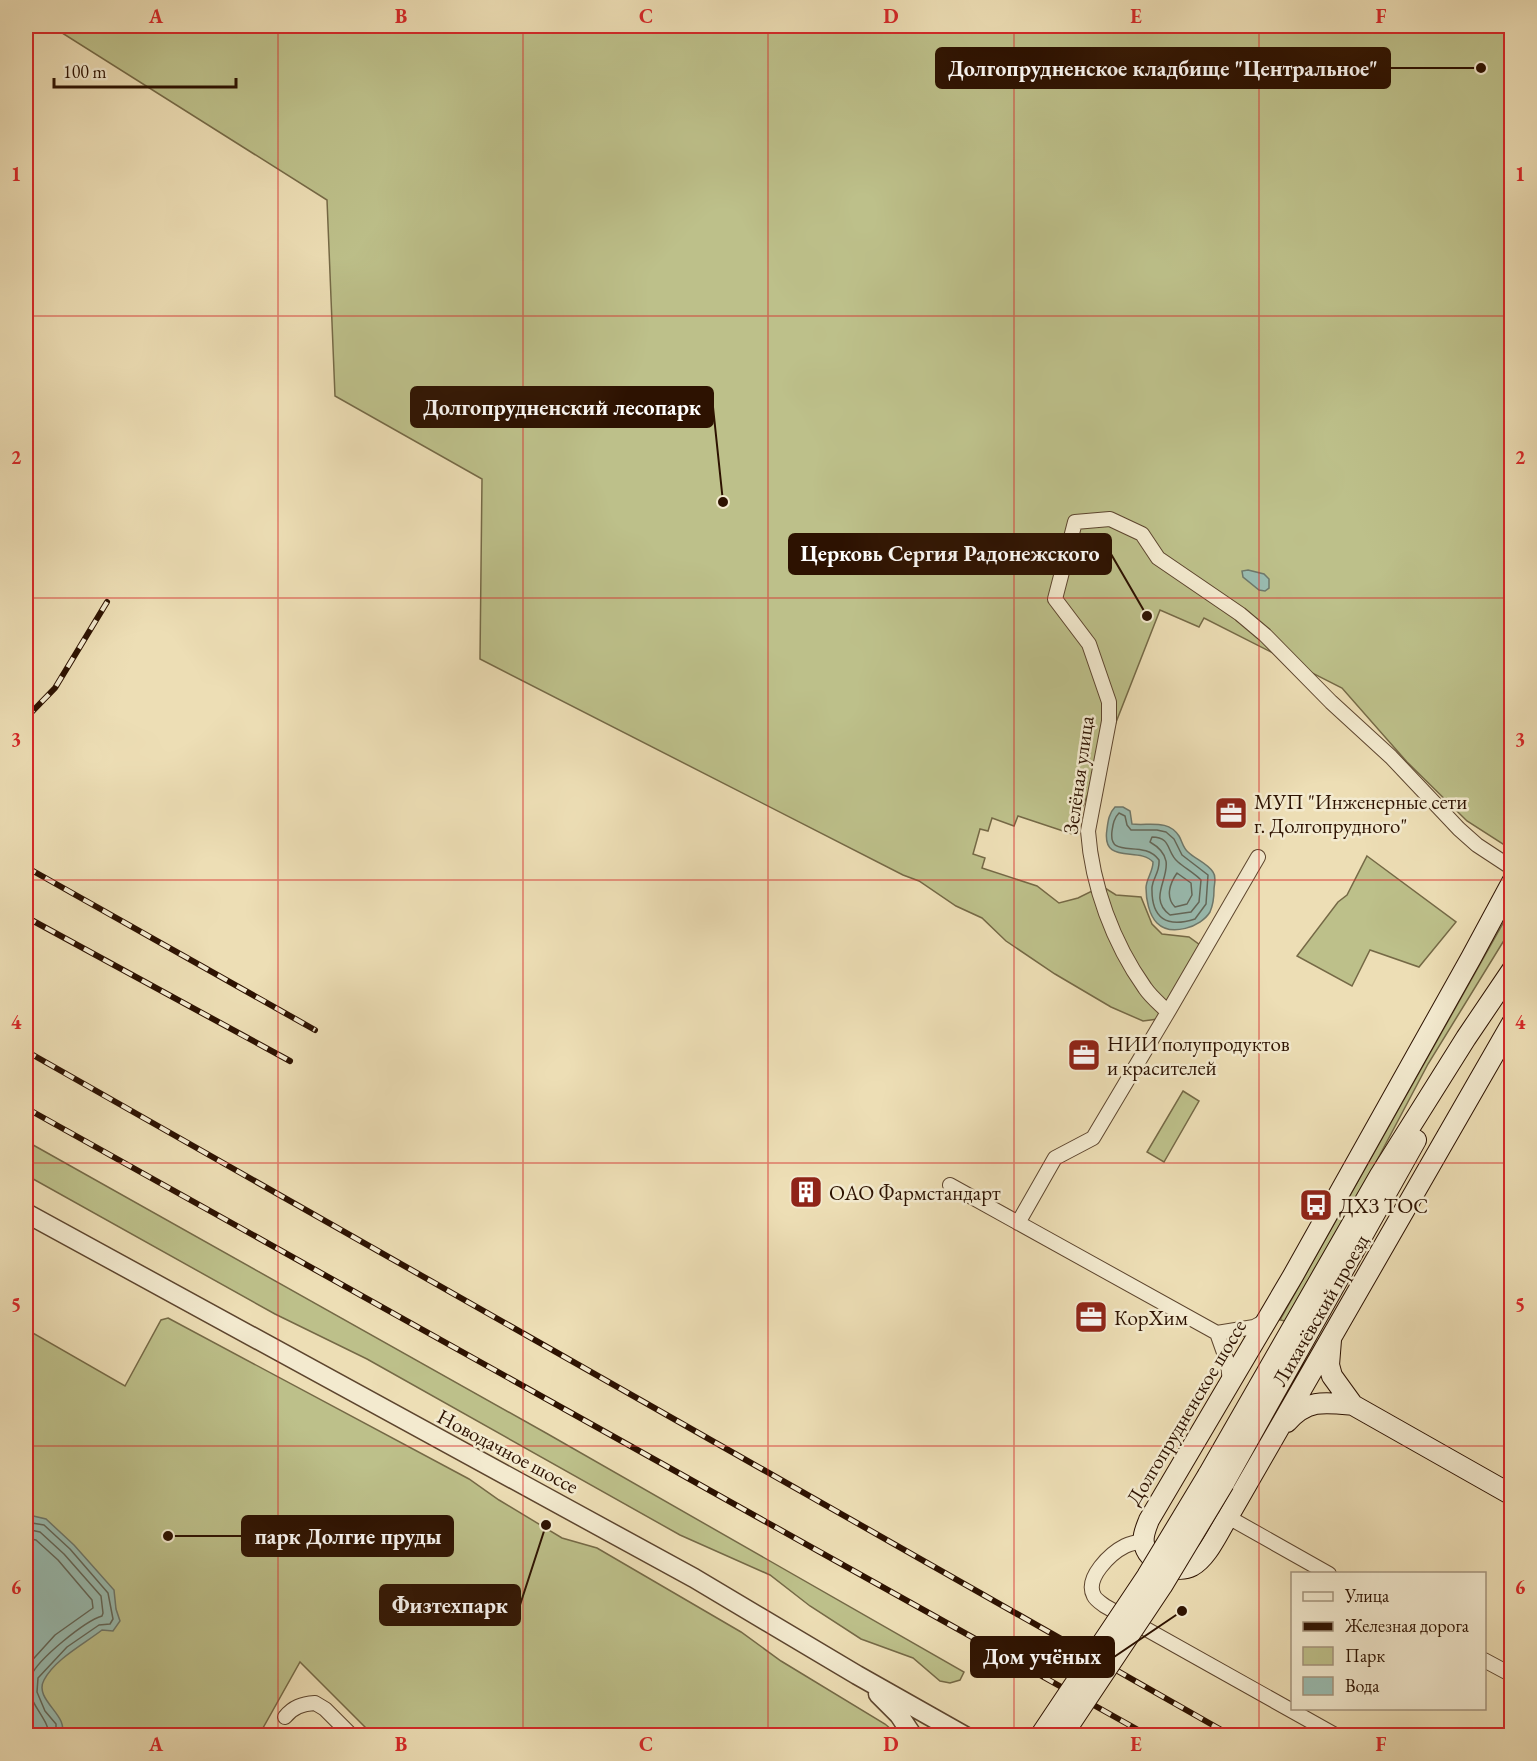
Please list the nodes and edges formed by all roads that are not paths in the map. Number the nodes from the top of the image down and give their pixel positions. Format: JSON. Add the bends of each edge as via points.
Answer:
{"nodes":[{"id":1,"x":1258,"y":857,"type":"dead end"},
{"id":2,"x":1512,"y":868,"type":"edge"},
{"id":3,"x":1512,"y":882,"type":"edge"},
{"id":4,"x":1512,"y":971,"type":"edge"},
{"id":5,"x":1168,"y":1012,"type":"junction"},
{"id":6,"x":1512,"y":1021,"type":"edge"},
{"id":7,"x":950,"y":1185,"type":"dead end"},
{"id":8,"x":26,"y":1213,"type":"edge"},
{"id":9,"x":1018,"y":1222,"type":"junction"},
{"id":10,"x":1352,"y":1254,"type":"junction"},
{"id":11,"x":1307,"y":1316,"type":"junction"},
{"id":12,"x":1268,"y":1320,"type":"junction"},
{"id":13,"x":1217,"y":1333,"type":"junction"},
{"id":14,"x":1332,"y":1335,"type":"junction"},
{"id":15,"x":1230,"y":1382,"type":"junction"},
{"id":16,"x":1353,"y":1405,"type":"junction"},
{"id":17,"x":1277,"y":1433,"type":"junction"},
{"id":18,"x":1216,"y":1479,"type":"junction"},
{"id":19,"x":1512,"y":1495,"type":"edge"},
{"id":20,"x":1228,"y":1517,"type":"junction"},
{"id":21,"x":1144,"y":1541,"type":"junction"},
{"id":22,"x":1325,"y":1572,"type":"edge"},
{"id":23,"x":1486,"y":1661,"type":"edge"},
{"id":24,"x":857,"y":1675,"type":"junction"},
{"id":25,"x":1512,"y":1675,"type":"edge"},
{"id":26,"x":285,"y":1717,"type":"dead end"},
{"id":27,"x":956,"y":1734,"type":"edge"},
{"id":28,"x":352,"y":1736,"type":"edge"},
{"id":29,"x":913,"y":1736,"type":"edge"},
{"id":30,"x":1040,"y":1736,"type":"edge"},
{"id":31,"x":1062,"y":1736,"type":"edge"},
{"id":32,"x":1337,"y":1736,"type":"edge"}],
"edges":[{"from":1,"to":5,"type":"street"},
{"from":2,"to":5,"type":"street","name":"Зелёная улица","via":[[1459,829],[1265,635],[1158,558],[1142,534],[1110,519],[1075,522],[1055,599],[1089,644],[1109,702],[1109,721],[1088,831],[1089,849],[1109,921],[1146,989]]},
{"from":3,"to":12,"type":"main road","name":"Долгопрудненское шоссе"},
{"from":4,"to":10,"type":"main road","name":"Лихачёвский проезд"},
{"from":4,"to":11,"type":"main road","name":"Лихачёвский проезд","via":[[1420,1111]]},
{"from":5,"to":9,"type":"street","via":[[1093,1138],[1055,1158]]},
{"from":6,"to":10,"type":"main road","name":"Лихачёвский проезд"},
{"from":6,"to":14,"type":"main road","name":"Лихачёвский проезд"},
{"from":7,"to":9,"type":"street"},
{"from":8,"to":24,"type":"street","name":"Новодачное шоссе","via":[[694,1578]]},
{"from":9,"to":13,"type":"street"},
{"from":10,"to":11,"type":"main road","name":"Лихачёвский проезд"},
{"from":11,"to":18,"type":"main road"},
{"from":12,"to":13,"type":"street","via":[[1254,1327]]},
{"from":12,"to":15,"type":"main road","name":"Долгопрудненское шоссе"},
{"from":13,"to":15,"type":"street"},
{"from":14,"to":16,"type":"main road","via":[[1332,1376]]},
{"from":14,"to":17,"type":"main road","name":"Лихачёвский проезд"},
{"from":15,"to":21,"type":"main road","name":"Долгопрудненское шоссе","via":[[1149,1520]]},
{"from":16,"to":17,"type":"main road","via":[[1315,1403],[1304,1407]]},
{"from":16,"to":19,"type":"main road"},
{"from":17,"to":20,"type":"main road"},
{"from":18,"to":30,"type":"main road","bridge":true},
{"from":18,"to":31,"type":"main road","bridge":true,"via":[[1138,1623]]},
{"from":20,"to":21,"type":"main road","via":[[1192,1566],[1168,1567],[1151,1556]]},
{"from":20,"to":22,"type":"street"},
{"from":21,"to":32,"type":"street","via":[[1123,1547],[1111,1556],[1094,1580],[1094,1596],[1146,1630]]},
{"from":23,"to":25,"type":"street"},
{"from":24,"to":27,"type":"street","name":"Новодачное шоссе"},
{"from":24,"to":29,"type":"street","via":[[898,1715]]},
{"from":26,"to":28,"type":"street","via":[[298,1706],[315,1703]]}]}
